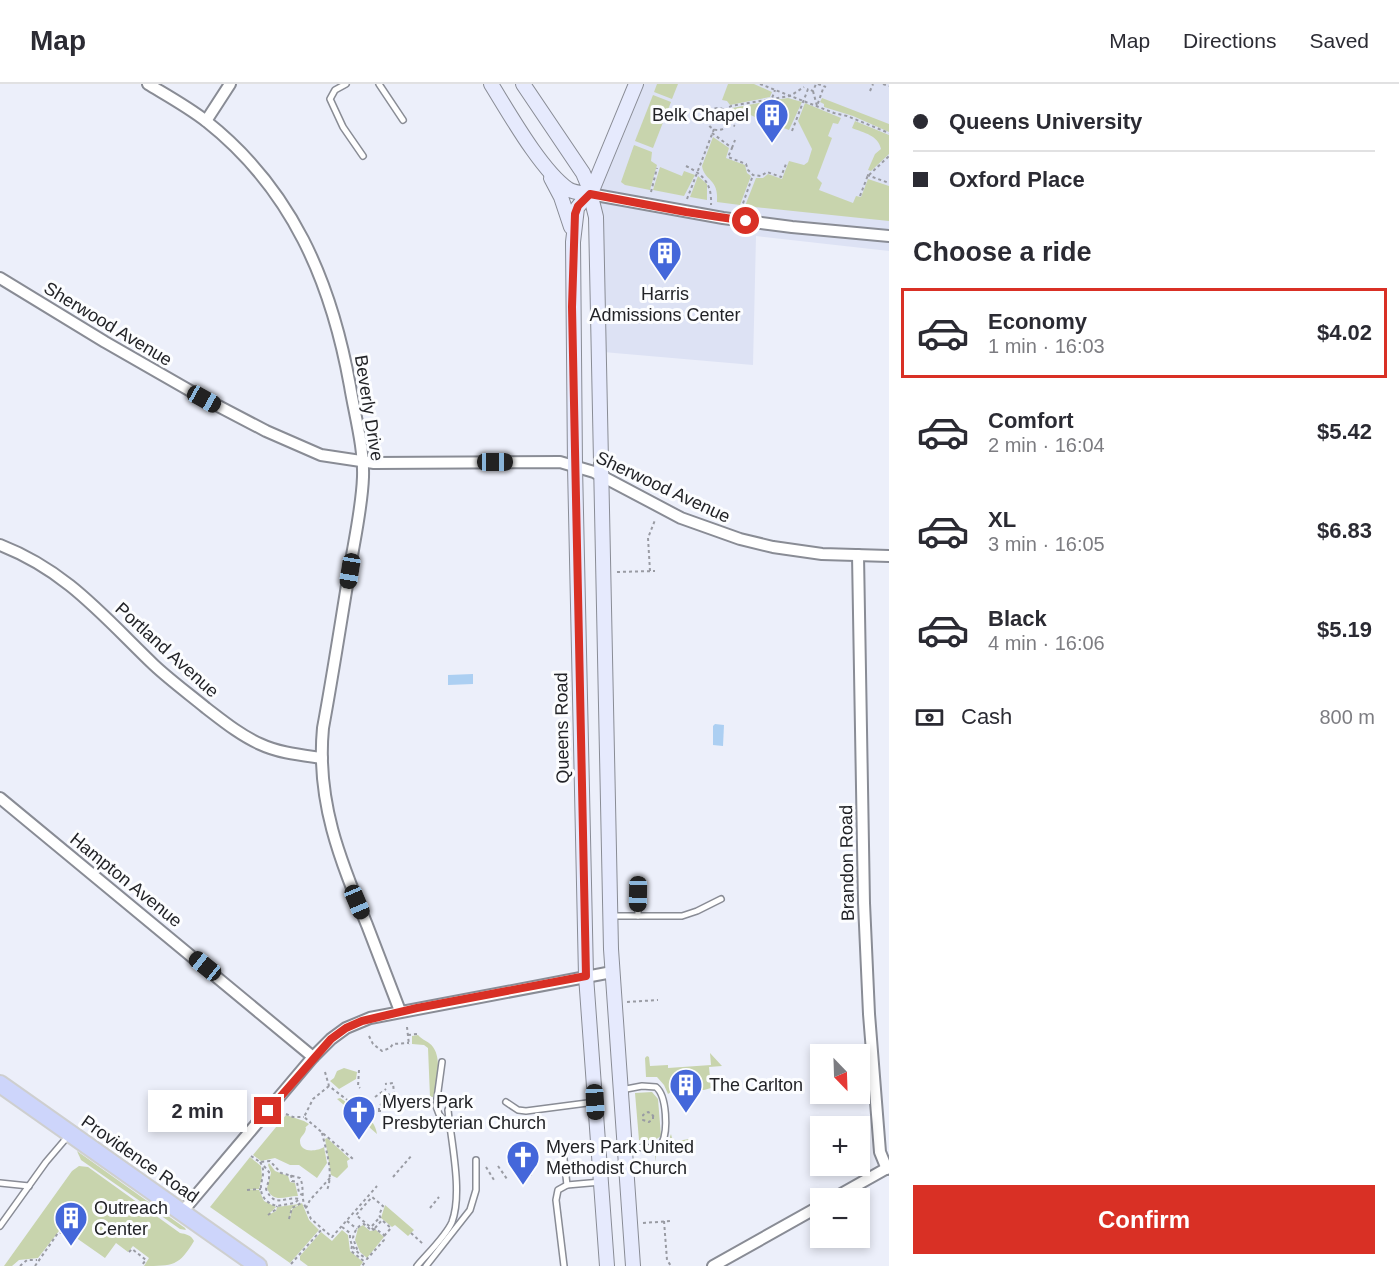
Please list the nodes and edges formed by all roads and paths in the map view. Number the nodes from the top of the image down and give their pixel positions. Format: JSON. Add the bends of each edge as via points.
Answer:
{"nodes":[{"id":1,"x":148,"y":84,"type":"edge"},
{"id":2,"x":230,"y":84,"type":"edge"},
{"id":3,"x":346,"y":84,"type":"edge"},
{"id":4,"x":379,"y":84,"type":"edge"},
{"id":5,"x":491,"y":84,"type":"edge"},
{"id":6,"x":523,"y":84,"type":"edge"},
{"id":7,"x":636,"y":84,"type":"edge"},
{"id":8,"x":762,"y":84,"type":"edge"},
{"id":9,"x":817,"y":84,"type":"edge"},
{"id":10,"x":873,"y":84,"type":"edge"},
{"id":11,"x":883,"y":84,"type":"edge"},
{"id":12,"x":804,"y":86,"type":"edge"},
{"id":13,"x":889,"y":86,"type":"edge"},
{"id":14,"x":808,"y":89,"type":"junction"},
{"id":15,"x":775,"y":90,"type":"junction"},
{"id":16,"x":813,"y":91,"type":"junction"},
{"id":17,"x":870,"y":91,"type":"dead end"},
{"id":18,"x":790,"y":96,"type":"junction"},
{"id":19,"x":772,"y":99,"type":"junction"},
{"id":20,"x":804,"y":101,"type":"junction"},
{"id":21,"x":817,"y":106,"type":"junction"},
{"id":22,"x":724,"y":110,"type":"junction"},
{"id":23,"x":777,"y":110,"type":"dead end"},
{"id":24,"x":403,"y":120,"type":"dead end"},
{"id":25,"x":764,"y":120,"type":"dead end"},
{"id":26,"x":206,"y":121,"type":"junction"},
{"id":27,"x":728,"y":123,"type":"junction"},
{"id":28,"x":735,"y":126,"type":"dead end"},
{"id":29,"x":714,"y":129,"type":"junction"},
{"id":30,"x":792,"y":131,"type":"dead end"},
{"id":31,"x":889,"y":133,"type":"edge"},
{"id":32,"x":712,"y":134,"type":"junction"},
{"id":33,"x":735,"y":140,"type":"dead end"},
{"id":34,"x":732,"y":148,"type":"junction"},
{"id":35,"x":363,"y":156,"type":"dead end"},
{"id":36,"x":889,"y":156,"type":"edge"},
{"id":37,"x":544,"y":163,"type":"junction"},
{"id":38,"x":786,"y":164,"type":"dead end"},
{"id":39,"x":686,"y":166,"type":"dead end"},
{"id":40,"x":657,"y":168,"type":"dead end"},
{"id":41,"x":697,"y":172,"type":"junction"},
{"id":42,"x":753,"y":175,"type":"junction"},
{"id":43,"x":868,"y":175,"type":"junction"},
{"id":44,"x":889,"y":183,"type":"edge"},
{"id":45,"x":651,"y":192,"type":"dead end"},
{"id":46,"x":590,"y":194,"type":"junction"},
{"id":47,"x":860,"y":196,"type":"dead end"},
{"id":48,"x":687,"y":199,"type":"dead end"},
{"id":49,"x":710,"y":216,"type":"junction"},
{"id":50,"x":737,"y":220,"type":"junction"},
{"id":51,"x":889,"y":236,"type":"edge"},
{"id":52,"x":573,"y":242,"type":"junction"},
{"id":53,"x":0,"y":278,"type":"edge"},
{"id":54,"x":362,"y":462,"type":"junction"},
{"id":55,"x":575,"y":466,"type":"junction"},
{"id":56,"x":602,"y":476,"type":"junction"},
{"id":57,"x":655,"y":520,"type":"dead end"},
{"id":58,"x":0,"y":544,"type":"edge"},
{"id":59,"x":858,"y":555,"type":"junction"},
{"id":60,"x":889,"y":556,"type":"edge"},
{"id":61,"x":650,"y":571,"type":"junction"},
{"id":62,"x":655,"y":571,"type":"dead end"},
{"id":63,"x":617,"y":572,"type":"dead end"},
{"id":64,"x":580,"y":729,"type":"junction"},
{"id":65,"x":607,"y":729,"type":"junction"},
{"id":66,"x":322,"y":758,"type":"junction"},
{"id":67,"x":0,"y":798,"type":"edge"},
{"id":68,"x":638,"y":894,"type":"dead end"},
{"id":69,"x":721,"y":899,"type":"dead end"},
{"id":70,"x":610,"y":916,"type":"junction"},
{"id":71,"x":638,"y":916,"type":"junction"},
{"id":72,"x":612,"y":972,"type":"junction"},
{"id":73,"x":586,"y":976,"type":"junction"},
{"id":74,"x":658,"y":1000,"type":"dead end"},
{"id":75,"x":620,"y":1002,"type":"dead end"},
{"id":76,"x":400,"y":1011,"type":"junction"},
{"id":77,"x":407,"y":1027,"type":"dead end"},
{"id":78,"x":417,"y":1034,"type":"dead end"},
{"id":79,"x":408,"y":1035,"type":"junction"},
{"id":80,"x":369,"y":1036,"type":"dead end"},
{"id":81,"x":313,"y":1057,"type":"junction"},
{"id":82,"x":442,"y":1062,"type":"dead end"},
{"id":83,"x":359,"y":1070,"type":"dead end"},
{"id":84,"x":325,"y":1072,"type":"dead end"},
{"id":85,"x":0,"y":1084,"type":"edge"},
{"id":86,"x":385,"y":1084,"type":"dead end"},
{"id":87,"x":329,"y":1086,"type":"junction"},
{"id":88,"x":360,"y":1088,"type":"dead end"},
{"id":89,"x":386,"y":1089,"type":"dead end"},
{"id":90,"x":620,"y":1090,"type":"junction"},
{"id":91,"x":375,"y":1097,"type":"dead end"},
{"id":92,"x":313,"y":1099,"type":"junction"},
{"id":93,"x":506,"y":1102,"type":"dead end"},
{"id":94,"x":595,"y":1102,"type":"junction"},
{"id":95,"x":319,"y":1104,"type":"dead end"},
{"id":96,"x":355,"y":1106,"type":"dead end"},
{"id":97,"x":448,"y":1110,"type":"dead end"},
{"id":98,"x":372,"y":1111,"type":"dead end"},
{"id":99,"x":286,"y":1114,"type":"dead end"},
{"id":100,"x":653,"y":1116,"type":"junction"},
{"id":101,"x":657,"y":1116,"type":"dead end"},
{"id":102,"x":304,"y":1117,"type":"junction"},
{"id":103,"x":643,"y":1117,"type":"junction"},
{"id":104,"x":636,"y":1118,"type":"dead end"},
{"id":105,"x":450,"y":1130,"type":"junction"},
{"id":106,"x":70,"y":1133,"type":"junction"},
{"id":107,"x":322,"y":1133,"type":"junction"},
{"id":108,"x":598,"y":1144,"type":"junction"},
{"id":109,"x":624,"y":1144,"type":"junction"},
{"id":110,"x":563,"y":1150,"type":"dead end"},
{"id":111,"x":412,"y":1155,"type":"dead end"},
{"id":112,"x":252,"y":1156,"type":"dead end"},
{"id":113,"x":353,"y":1159,"type":"dead end"},
{"id":114,"x":564,"y":1159,"type":"dead end"},
{"id":115,"x":476,"y":1160,"type":"dead end"},
{"id":116,"x":523,"y":1163,"type":"dead end"},
{"id":117,"x":261,"y":1164,"type":"junction"},
{"id":118,"x":511,"y":1165,"type":"dead end"},
{"id":119,"x":498,"y":1166,"type":"dead end"},
{"id":120,"x":486,"y":1167,"type":"dead end"},
{"id":121,"x":888,"y":1168,"type":"edge"},
{"id":122,"x":531,"y":1176,"type":"dead end"},
{"id":123,"x":393,"y":1177,"type":"dead end"},
{"id":124,"x":330,"y":1178,"type":"junction"},
{"id":125,"x":519,"y":1178,"type":"dead end"},
{"id":126,"x":507,"y":1179,"type":"dead end"},
{"id":127,"x":494,"y":1180,"type":"dead end"},
{"id":128,"x":601,"y":1182,"type":"junction"},
{"id":129,"x":0,"y":1183,"type":"edge"},
{"id":130,"x":324,"y":1185,"type":"junction"},
{"id":131,"x":567,"y":1185,"type":"junction"},
{"id":132,"x":29,"y":1186,"type":"junction"},
{"id":133,"x":377,"y":1186,"type":"dead end"},
{"id":134,"x":852,"y":1188,"type":"edge"},
{"id":135,"x":261,"y":1189,"type":"junction"},
{"id":136,"x":266,"y":1189,"type":"junction"},
{"id":137,"x":247,"y":1190,"type":"dead end"},
{"id":138,"x":440,"y":1197,"type":"dead end"},
{"id":139,"x":302,"y":1199,"type":"junction"},
{"id":140,"x":278,"y":1201,"type":"junction"},
{"id":141,"x":278,"y":1206,"type":"junction"},
{"id":142,"x":306,"y":1208,"type":"junction"},
{"id":143,"x":430,"y":1208,"type":"dead end"},
{"id":144,"x":182,"y":1212,"type":"junction"},
{"id":145,"x":810,"y":1212,"type":"edge"},
{"id":146,"x":268,"y":1215,"type":"dead end"},
{"id":147,"x":0,"y":1216,"type":"edge"},
{"id":148,"x":7,"y":1216,"type":"junction"},
{"id":149,"x":289,"y":1219,"type":"dead end"},
{"id":150,"x":381,"y":1219,"type":"junction"},
{"id":151,"x":347,"y":1221,"type":"junction"},
{"id":152,"x":664,"y":1221,"type":"junction"},
{"id":153,"x":671,"y":1221,"type":"dead end"},
{"id":154,"x":643,"y":1223,"type":"dead end"},
{"id":155,"x":0,"y":1226,"type":"edge"},
{"id":156,"x":342,"y":1227,"type":"junction"},
{"id":157,"x":373,"y":1228,"type":"junction"},
{"id":158,"x":322,"y":1229,"type":"junction"},
{"id":159,"x":357,"y":1229,"type":"junction"},
{"id":160,"x":62,"y":1233,"type":"dead end"},
{"id":161,"x":411,"y":1233,"type":"dead end"},
{"id":162,"x":384,"y":1236,"type":"junction"},
{"id":163,"x":423,"y":1244,"type":"dead end"},
{"id":164,"x":352,"y":1246,"type":"junction"},
{"id":165,"x":129,"y":1252,"type":"dead end"},
{"id":166,"x":358,"y":1252,"type":"junction"},
{"id":167,"x":40,"y":1258,"type":"junction"},
{"id":168,"x":291,"y":1264,"type":"dead end"},
{"id":169,"x":20,"y":1266,"type":"edge"},
{"id":170,"x":35,"y":1266,"type":"edge"},
{"id":171,"x":141,"y":1266,"type":"edge"},
{"id":172,"x":257,"y":1266,"type":"edge"},
{"id":173,"x":362,"y":1266,"type":"edge"},
{"id":174,"x":417,"y":1266,"type":"edge"},
{"id":175,"x":426,"y":1266,"type":"edge"},
{"id":176,"x":564,"y":1266,"type":"edge"},
{"id":177,"x":607,"y":1266,"type":"edge"},
{"id":178,"x":633,"y":1266,"type":"edge"},
{"id":179,"x":671,"y":1266,"type":"edge"},
{"id":180,"x":713,"y":1266,"type":"edge"}],
"edges":[{"from":1,"to":26,"type":"street","name":"Beverly Drive"},
{"from":2,"to":26,"type":"street"},
{"from":3,"to":35,"type":"lane","via":[[335,90],[330,99]]},
{"from":4,"to":24,"type":"lane"},
{"from":5,"to":37,"type":"street"},
{"from":6,"to":46,"type":"street","via":[[583,173]]},
{"from":7,"to":46,"type":"street","name":"Queens Road"},
{"from":8,"to":15,"type":"path"},
{"from":9,"to":16,"type":"path"},
{"from":9,"to":21,"type":"path","via":[[825,87]]},
{"from":10,"to":17,"type":"path"},
{"from":11,"to":13,"type":"path"},
{"from":12,"to":14,"type":"path"},
{"from":12,"to":18,"type":"path"},
{"from":14,"to":16,"type":"path"},
{"from":14,"to":20,"type":"path"},
{"from":15,"to":18,"type":"path"},
{"from":15,"to":19,"type":"path"},
{"from":16,"to":21,"type":"path"},
{"from":18,"to":19,"type":"path"},
{"from":18,"to":20,"type":"path"},
{"from":19,"to":22,"type":"path"},
{"from":19,"to":23,"type":"path"},
{"from":19,"to":25,"type":"path"},
{"from":20,"to":21,"type":"path"},
{"from":20,"to":30,"type":"path"},
{"from":21,"to":31,"type":"path"},
{"from":22,"to":27,"type":"path"},
{"from":22,"to":29,"type":"path","via":[[715,108],[709,112],[708,123]]},
{"from":26,"to":54,"type":"street","name":"Beverly Drive","via":[[266,181],[295,222],[315,263],[342,346]]},
{"from":27,"to":28,"type":"path"},
{"from":27,"to":29,"type":"path"},
{"from":29,"to":32,"type":"path"},
{"from":32,"to":34,"type":"path"},
{"from":32,"to":41,"type":"path"},
{"from":33,"to":34,"type":"path"},
{"from":34,"to":42,"type":"path","via":[[728,157],[746,164]]},
{"from":36,"to":43,"type":"path"},
{"from":37,"to":46,"type":"street","via":[[569,190]]},
{"from":37,"to":52,"type":"street","via":[[561,197]]},
{"from":38,"to":42,"type":"path","via":[[781,177],[767,172]]},
{"from":39,"to":41,"type":"path"},
{"from":40,"to":45,"type":"path"},
{"from":41,"to":48,"type":"path"},
{"from":41,"to":49,"type":"path","via":[[711,191]]},
{"from":42,"to":50,"type":"path"},
{"from":43,"to":44,"type":"path"},
{"from":43,"to":47,"type":"path"},
{"from":46,"to":49,"type":"street"},
{"from":46,"to":52,"type":"street","name":"Queens Road","via":[[576,210]]},
{"from":46,"to":56,"type":"street","via":[[596,222]]},
{"from":49,"to":50,"type":"street"},
{"from":50,"to":51,"type":"street"},
{"from":52,"to":55,"type":"street","name":"Queens Road"},
{"from":53,"to":54,"type":"street","name":"Sherwood Avenue","via":[[247,422],[312,452]]},
{"from":54,"to":55,"type":"street","name":"Sherwood Avenue","via":[[542,461]]},
{"from":54,"to":66,"type":"street","name":"Beverly Drive","via":[[363,485],[323,728]]},
{"from":55,"to":56,"type":"street","name":"Sherwood Avenue"},
{"from":55,"to":64,"type":"street","name":"Queens Road"},
{"from":56,"to":59,"type":"street","name":"Sherwood Avenue","via":[[671,513],[728,535],[789,550]]},
{"from":56,"to":65,"type":"street"},
{"from":57,"to":61,"type":"path","via":[[648,538]]},
{"from":58,"to":66,"type":"street","name":"Portland Avenue","via":[[67,582],[158,668],[231,727],[270,748]]},
{"from":59,"to":60,"type":"street","name":"Sherwood Avenue"},
{"from":59,"to":121,"type":"street","name":"Brandon Road","via":[[866,952],[880,1152]]},
{"from":61,"to":62,"type":"path"},
{"from":61,"to":63,"type":"path"},
{"from":64,"to":65,"type":"street"},
{"from":64,"to":73,"type":"street","name":"Queens Road"},
{"from":65,"to":70,"type":"street"},
{"from":66,"to":76,"type":"street","name":"Beverly Drive","via":[[332,835]]},
{"from":67,"to":81,"type":"street","name":"Hampton Avenue"},
{"from":68,"to":71,"type":"lane"},
{"from":69,"to":71,"type":"lane","via":[[682,916]]},
{"from":70,"to":71,"type":"lane"},
{"from":70,"to":72,"type":"street"},
{"from":72,"to":73,"type":"street"},
{"from":72,"to":90,"type":"street"},
{"from":73,"to":76,"type":"street"},
{"from":73,"to":94,"type":"street","name":"Queens Road"},
{"from":74,"to":75,"type":"path"},
{"from":76,"to":81,"type":"street","via":[[346,1028]]},
{"from":77,"to":79,"type":"path"},
{"from":78,"to":79,"type":"path"},
{"from":79,"to":80,"type":"path","via":[[409,1044],[393,1044],[382,1051]]},
{"from":81,"to":144,"type":"street"},
{"from":82,"to":105,"type":"lane","via":[[436,1106]]},
{"from":83,"to":88,"type":"path"},
{"from":84,"to":87,"type":"path"},
{"from":85,"to":106,"type":"main road","name":"Providence Road"},
{"from":86,"to":98,"type":"path","via":[[393,1083],[394,1093],[379,1107],[380,1111]]},
{"from":87,"to":92,"type":"path"},
{"from":87,"to":96,"type":"path"},
{"from":89,"to":91,"type":"path"},
{"from":90,"to":109,"type":"street"},
{"from":90,"to":109,"type":"lane","via":[[656,1087],[664,1103],[665,1137],[659,1146]]},
{"from":92,"to":95,"type":"path"},
{"from":92,"to":102,"type":"path"},
{"from":93,"to":94,"type":"lane","via":[[526,1111]]},
{"from":94,"to":108,"type":"street","name":"Queens Road"},
{"from":97,"to":105,"type":"lane"},
{"from":99,"to":102,"type":"path"},
{"from":100,"to":101,"type":"path"},
{"from":100,"to":103,"type":"path","via":[[648,1112]]},
{"from":100,"to":103,"type":"path","via":[[649,1122]]},
{"from":102,"to":107,"type":"path"},
{"from":103,"to":104,"type":"path"},
{"from":105,"to":174,"type":"lane","via":[[456,1185],[453,1219]]},
{"from":106,"to":132,"type":"lane"},
{"from":106,"to":144,"type":"main road","name":"Providence Road"},
{"from":107,"to":113,"type":"path"},
{"from":107,"to":124,"type":"path"},
{"from":108,"to":109,"type":"street"},
{"from":108,"to":110,"type":"lane"},
{"from":108,"to":128,"type":"street","name":"Queens Road"},
{"from":109,"to":178,"type":"street"},
{"from":111,"to":123,"type":"path"},
{"from":112,"to":117,"type":"path"},
{"from":114,"to":131,"type":"lane"},
{"from":115,"to":175,"type":"lane","via":[[474,1203]]},
{"from":116,"to":122,"type":"path"},
{"from":117,"to":135,"type":"path"},
{"from":117,"to":136,"type":"path","via":[[270,1174]]},
{"from":117,"to":139,"type":"path","via":[[270,1161],[277,1170],[302,1180]]},
{"from":118,"to":125,"type":"path"},
{"from":119,"to":126,"type":"path"},
{"from":120,"to":127,"type":"path"},
{"from":121,"to":134,"type":"street"},
{"from":124,"to":130,"type":"path"},
{"from":124,"to":130,"type":"path","via":[[328,1189]]},
{"from":128,"to":131,"type":"lane"},
{"from":128,"to":177,"type":"street","name":"Queens Road"},
{"from":129,"to":132,"type":"lane"},
{"from":130,"to":142,"type":"path"},
{"from":131,"to":176,"type":"lane","via":[[557,1194]]},
{"from":132,"to":148,"type":"lane"},
{"from":133,"to":151,"type":"path"},
{"from":135,"to":136,"type":"path"},
{"from":135,"to":137,"type":"path"},
{"from":135,"to":141,"type":"path","via":[[265,1200]]},
{"from":136,"to":140,"type":"path"},
{"from":138,"to":143,"type":"path"},
{"from":139,"to":140,"type":"path"},
{"from":139,"to":141,"type":"path"},
{"from":139,"to":142,"type":"path"},
{"from":139,"to":149,"type":"path","via":[[292,1208]]},
{"from":140,"to":141,"type":"path"},
{"from":141,"to":146,"type":"path"},
{"from":142,"to":158,"type":"path","via":[[309,1218]]},
{"from":144,"to":172,"type":"main road","name":"Providence Road"},
{"from":145,"to":180,"type":"street"},
{"from":147,"to":148,"type":"lane"},
{"from":148,"to":155,"type":"lane"},
{"from":150,"to":157,"type":"path"},
{"from":150,"to":157,"type":"path","via":[[383,1206],[372,1197],[356,1215]]},
{"from":150,"to":162,"type":"path","via":[[391,1228]]},
{"from":151,"to":156,"type":"path"},
{"from":151,"to":159,"type":"path"},
{"from":152,"to":153,"type":"path"},
{"from":152,"to":154,"type":"path"},
{"from":152,"to":179,"type":"path","via":[[667,1260]]},
{"from":156,"to":158,"type":"path","via":[[332,1237]]},
{"from":156,"to":164,"type":"path","via":[[350,1233]]},
{"from":157,"to":159,"type":"path","via":[[364,1224]]},
{"from":157,"to":162,"type":"path"},
{"from":158,"to":168,"type":"path"},
{"from":159,"to":166,"type":"path","via":[[353,1238]]},
{"from":160,"to":167,"type":"path","via":[[58,1233]]},
{"from":161,"to":163,"type":"path"},
{"from":162,"to":166,"type":"path","via":[[369,1258]]},
{"from":164,"to":166,"type":"path"},
{"from":164,"to":173,"type":"path","via":[[351,1251],[365,1262]]},
{"from":165,"to":171,"type":"path","via":[[132,1249],[146,1260]]},
{"from":167,"to":169,"type":"path"},
{"from":167,"to":170,"type":"path"}]}
